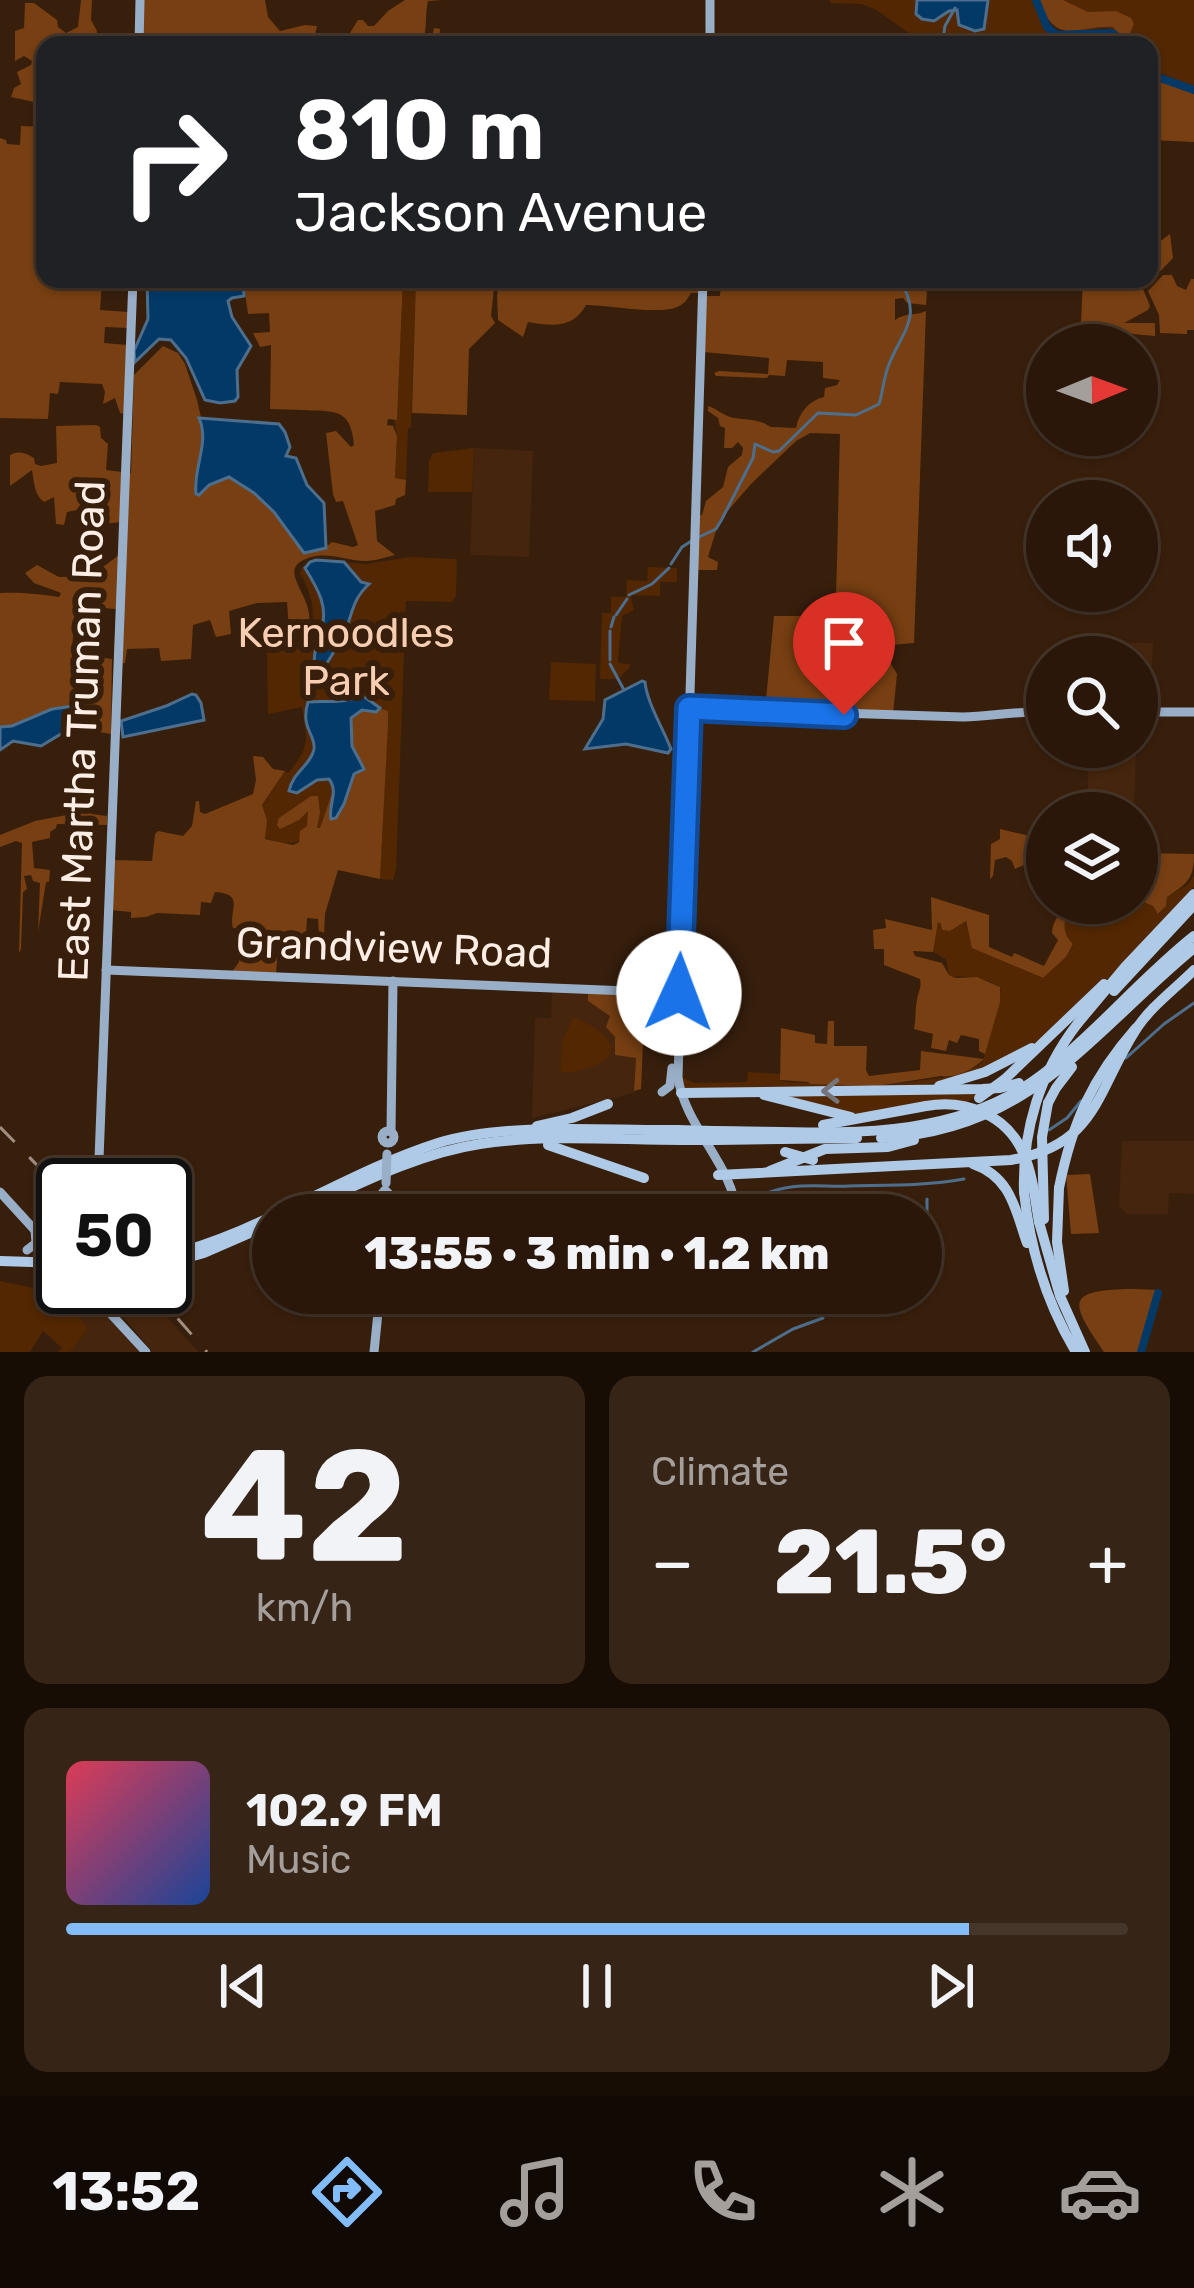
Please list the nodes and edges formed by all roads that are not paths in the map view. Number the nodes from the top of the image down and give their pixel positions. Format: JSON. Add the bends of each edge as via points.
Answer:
{"nodes":[{"id":1,"x":140,"y":0,"type":"edge"},
{"id":2,"x":710,"y":0,"type":"edge"},
{"id":3,"x":140,"y":36,"type":"edge"},
{"id":4,"x":710,"y":36,"type":"edge"},
{"id":5,"x":133,"y":288,"type":"edge"},
{"id":6,"x":703,"y":288,"type":"edge"},
{"id":7,"x":689,"y":708,"type":"junction"},
{"id":8,"x":1026,"y":712,"type":"edge"},
{"id":9,"x":1158,"y":712,"type":"edge"},
{"id":10,"x":1194,"y":712,"type":"edge"},
{"id":11,"x":1194,"y":894,"type":"edge"},
{"id":12,"x":1194,"y":905,"type":"edge"},
{"id":13,"x":1194,"y":936,"type":"edge"},
{"id":14,"x":1194,"y":948,"type":"edge"},
{"id":15,"x":1125,"y":967,"type":"junction"},
{"id":16,"x":106,"y":970,"type":"junction"},
{"id":17,"x":1194,"y":970,"type":"edge"},
{"id":18,"x":393,"y":982,"type":"junction"},
{"id":19,"x":679,"y":993,"type":"junction"},
{"id":20,"x":1081,"y":1020,"type":"junction"},
{"id":21,"x":1139,"y":1024,"type":"junction"},
{"id":22,"x":1041,"y":1042,"type":"junction"},
{"id":23,"x":676,"y":1049,"type":"junction"},
{"id":24,"x":1084,"y":1051,"type":"junction"},
{"id":25,"x":1040,"y":1076,"type":"junction"},
{"id":26,"x":918,"y":1090,"type":"junction"},
{"id":27,"x":744,"y":1091,"type":"junction"},
{"id":28,"x":662,"y":1092,"type":"dead end"},
{"id":29,"x":681,"y":1093,"type":"junction"},
{"id":30,"x":608,"y":1104,"type":"dead end"},
{"id":31,"x":860,"y":1119,"type":"junction"},
{"id":32,"x":909,"y":1127,"type":"junction"},
{"id":33,"x":939,"y":1130,"type":"junction"},
{"id":34,"x":512,"y":1131,"type":"junction"},
{"id":35,"x":785,"y":1131,"type":"junction"},
{"id":36,"x":679,"y":1135,"type":"junction"},
{"id":37,"x":714,"y":1136,"type":"junction"},
{"id":38,"x":744,"y":1140,"type":"junction"},
{"id":39,"x":527,"y":1141,"type":"junction"},
{"id":40,"x":99,"y":1158,"type":"edge"},
{"id":41,"x":964,"y":1163,"type":"junction"},
{"id":42,"x":853,"y":1168,"type":"junction"},
{"id":43,"x":761,"y":1173,"type":"junction"},
{"id":44,"x":738,"y":1174,"type":"junction"},
{"id":45,"x":721,"y":1175,"type":"junction"},
{"id":46,"x":644,"y":1178,"type":"dead end"},
{"id":47,"x":0,"y":1192,"type":"edge"},
{"id":48,"x":733,"y":1192,"type":"joint"},
{"id":49,"x":338,"y":1194,"type":"edge"},
{"id":50,"x":385,"y":1194,"type":"edge"},
{"id":51,"x":727,"y":1194,"type":"edge"},
{"id":52,"x":1042,"y":1222,"type":"junction"},
{"id":53,"x":35,"y":1230,"type":"joint"},
{"id":54,"x":252,"y":1232,"type":"edge"},
{"id":55,"x":192,"y":1248,"type":"edge"},
{"id":56,"x":27,"y":1250,"type":"dead end"},
{"id":57,"x":192,"y":1254,"type":"edge"},
{"id":58,"x":2,"y":1262,"type":"edge"},
{"id":59,"x":36,"y":1262,"type":"edge"},
{"id":60,"x":1039,"y":1268,"type":"junction"},
{"id":61,"x":1068,"y":1312,"type":"junction"},
{"id":62,"x":111,"y":1314,"type":"edge"},
{"id":63,"x":378,"y":1314,"type":"edge"},
{"id":64,"x":146,"y":1352,"type":"edge"},
{"id":65,"x":374,"y":1352,"type":"edge"},
{"id":66,"x":1081,"y":1352,"type":"edge"}],
"edges":[{"from":1,"to":3,"type":"main road"},
{"from":2,"to":4,"type":"main road"},
{"from":5,"to":16,"type":"main road","name":"East Martha Truman Road"},
{"from":6,"to":7,"type":"main road"},
{"from":7,"to":8,"type":"main road","via":[[963,718]]},
{"from":7,"to":19,"type":"main road"},
{"from":9,"to":10,"type":"main road"},
{"from":11,"to":15,"type":"highway"},
{"from":12,"to":20,"type":"highway"},
{"from":13,"to":25,"type":"highway"},
{"from":14,"to":24,"type":"highway"},
{"from":15,"to":20,"type":"highway"},
{"from":15,"to":22,"type":"highway"},
{"from":16,"to":18,"type":"main road","name":"Grandview Road"},
{"from":16,"to":40,"type":"main road","name":"East Martha Truman Road"},
{"from":17,"to":21,"type":"highway"},
{"from":18,"to":19,"type":"main road","name":"Grandview Road"},
{"from":18,"to":50,"type":"main road","bridge":true},
{"from":19,"to":23,"type":"main road"},
{"from":20,"to":60,"type":"highway","bridge":true,"via":[[1053,1061],[1027,1140],[1024,1192]]},
{"from":21,"to":41,"type":"highway","bridge":true,"via":[[1092,1112],[1065,1139],[1031,1156]]},
{"from":21,"to":61,"type":"highway","bridge":true,"via":[[1102,1070],[1069,1142],[1057,1241]]},
{"from":22,"to":26,"type":"highway","via":[[985,1072]]},
{"from":22,"to":32,"type":"highway","bridge":true,"via":[[979,1098]]},
{"from":23,"to":28,"type":"main road"},
{"from":23,"to":29,"type":"main road"},
{"from":23,"to":45,"type":"main road","via":[[678,1104]]},
{"from":24,"to":33,"type":"highway","via":[[1010,1104]]},
{"from":24,"to":52,"type":"highway","bridge":true,"via":[[1048,1103]]},
{"from":25,"to":26,"type":"highway","via":[[1000,1088]]},
{"from":25,"to":32,"type":"highway","via":[[986,1107]]},
{"from":26,"to":27,"type":"highway","one_way":true},
{"from":27,"to":29,"type":"highway"},
{"from":27,"to":31,"type":"highway"},
{"from":29,"to":45,"type":"main road"},
{"from":30,"to":34,"type":"highway"},
{"from":31,"to":35,"type":"highway"},
{"from":31,"to":52,"type":"highway","bridge":true,"via":[[945,1104],[989,1115],[1026,1160]]},
{"from":32,"to":35,"type":"highway"},
{"from":33,"to":38,"type":"highway"},
{"from":33,"to":43,"type":"highway","via":[[888,1147],[815,1152]]},
{"from":34,"to":36,"type":"highway"},
{"from":34,"to":55,"type":"highway","via":[[422,1149]]},
{"from":35,"to":37,"type":"highway"},
{"from":36,"to":37,"type":"highway","bridge":true},
{"from":36,"to":39,"type":"highway"},
{"from":37,"to":38,"type":"highway"},
{"from":38,"to":42,"type":"highway","bridge":true},
{"from":39,"to":46,"type":"highway"},
{"from":39,"to":49,"type":"highway","via":[[423,1158]]},
{"from":41,"to":42,"type":"highway"},
{"from":41,"to":60,"type":"highway","via":[[995,1174],[1010,1194]]},
{"from":42,"to":43,"type":"highway"},
{"from":43,"to":44,"type":"highway"},
{"from":44,"to":45,"type":"highway"},
{"from":44,"to":48,"type":"main road"},
{"from":45,"to":48,"type":"main road"},
{"from":45,"to":51,"type":"main road"},
{"from":47,"to":53,"type":"main road"},
{"from":52,"to":61,"type":"highway"},
{"from":53,"to":56,"type":"main road","via":[[37,1242]]},
{"from":54,"to":57,"type":"highway"},
{"from":58,"to":59,"type":"highway"},
{"from":60,"to":66,"type":"highway"},
{"from":61,"to":66,"type":"highway"},
{"from":62,"to":64,"type":"main road"},
{"from":63,"to":65,"type":"main road"}]}
